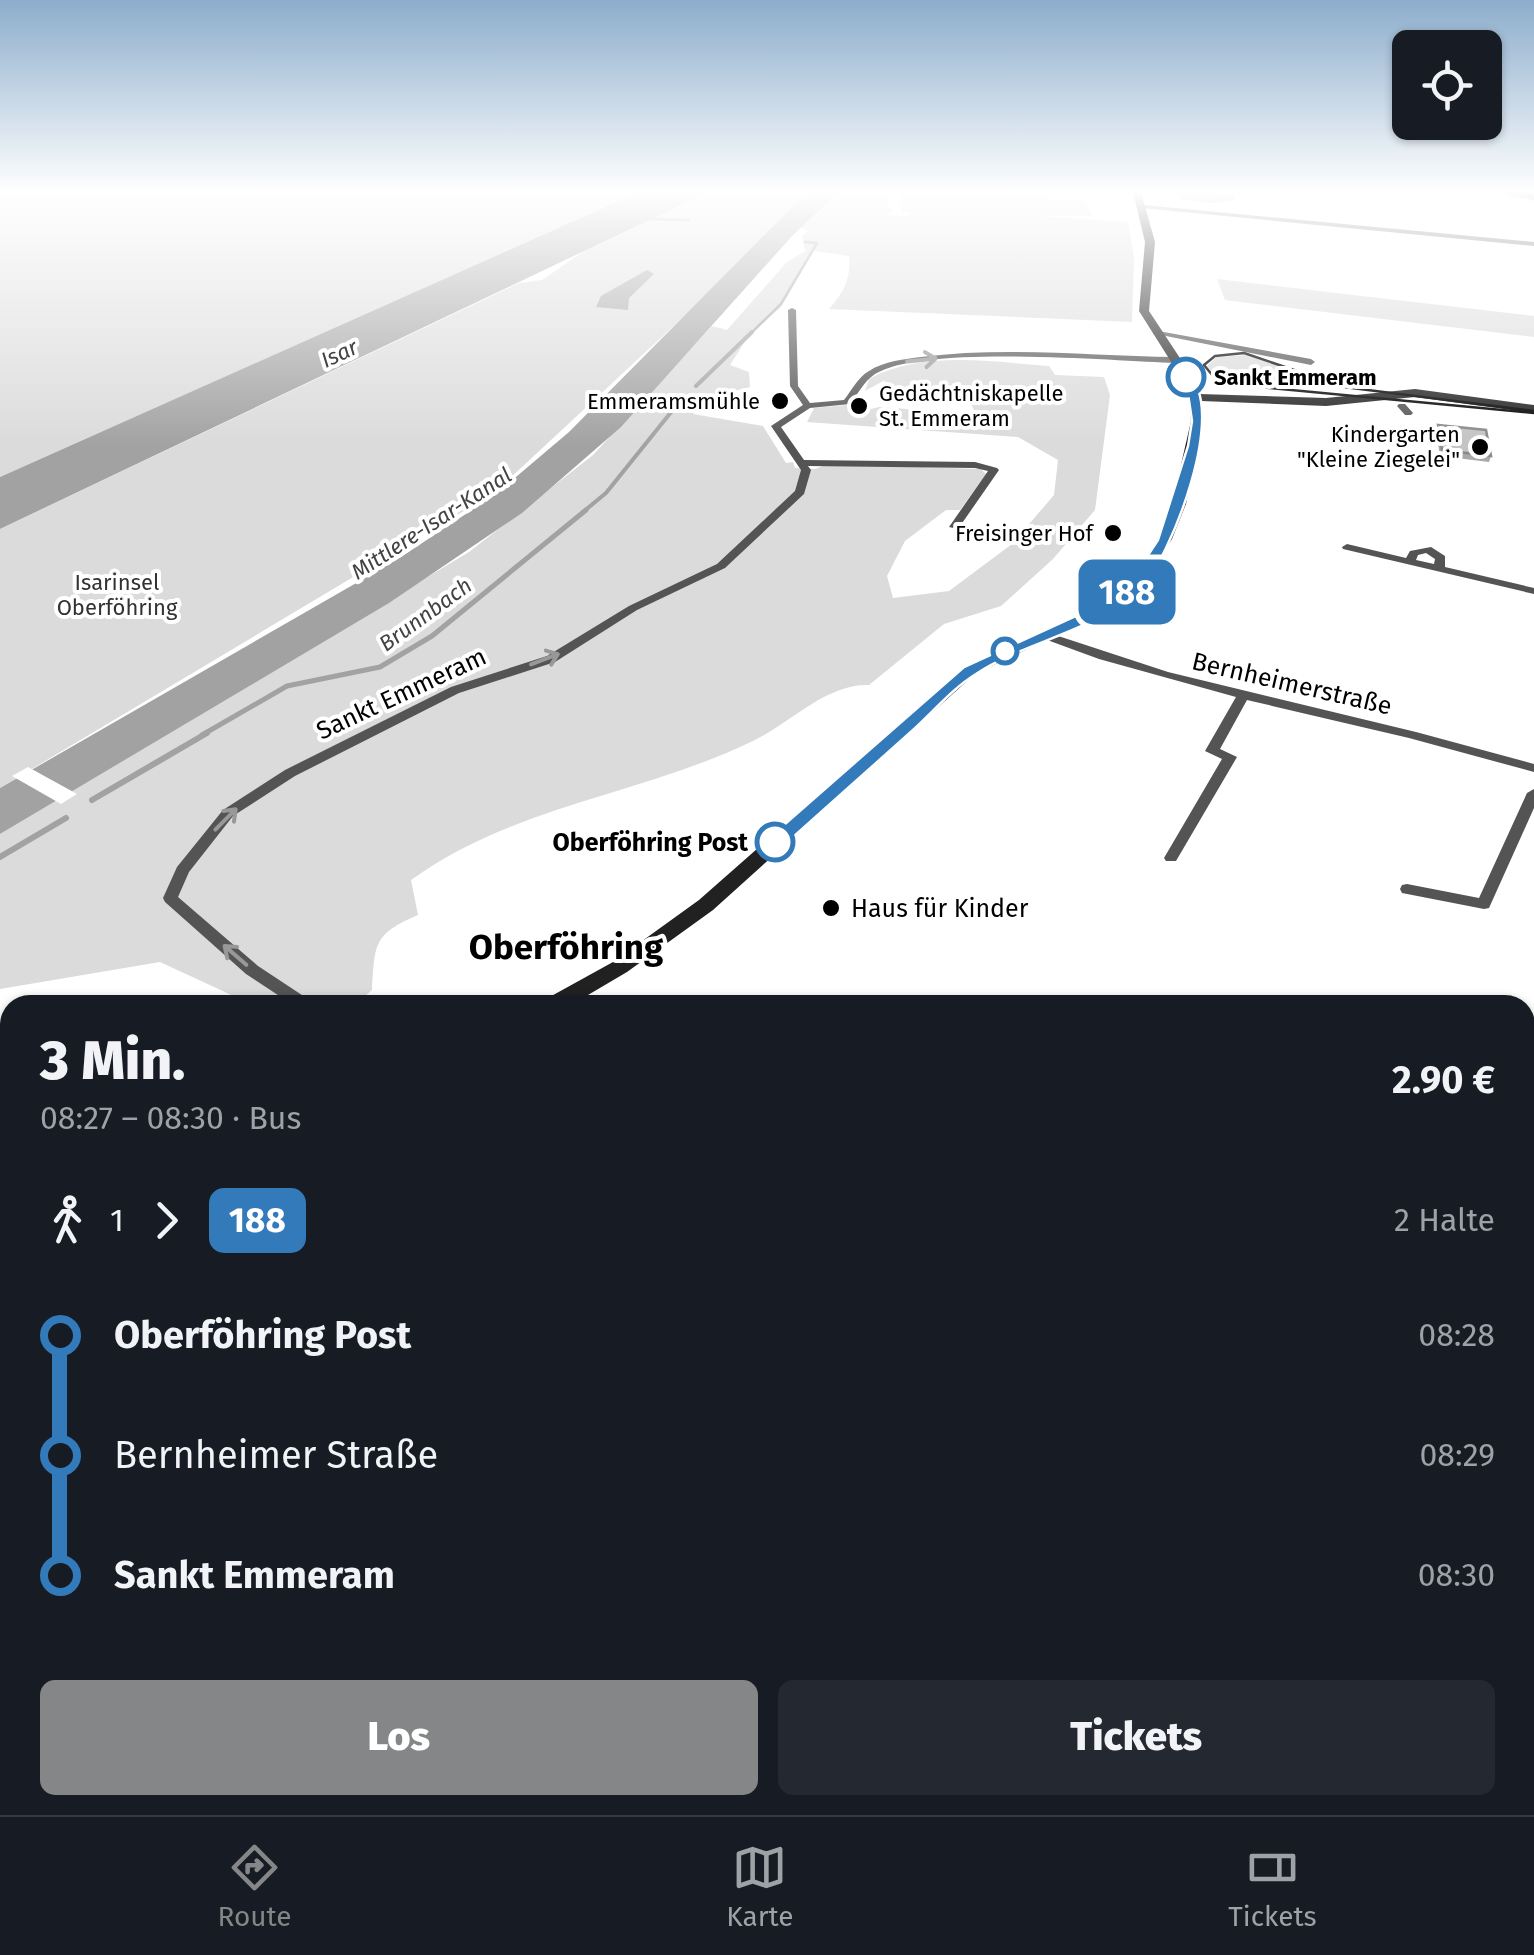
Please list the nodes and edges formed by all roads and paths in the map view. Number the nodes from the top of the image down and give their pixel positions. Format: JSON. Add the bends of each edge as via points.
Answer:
{"nodes":[{"id":1,"x":1148,"y":277,"type":"edge"},
{"id":2,"x":792,"y":310,"type":"dead end"},
{"id":3,"x":1156,"y":332,"type":"junction"},
{"id":4,"x":1176,"y":360,"type":"junction"},
{"id":5,"x":1311,"y":362,"type":"dead end"},
{"id":6,"x":1194,"y":396,"type":"junction"},
{"id":7,"x":1382,"y":396,"type":"junction"},
{"id":8,"x":1326,"y":402,"type":"junction"},
{"id":9,"x":808,"y":406,"type":"junction"},
{"id":10,"x":1402,"y":408,"type":"junction"},
{"id":11,"x":1534,"y":412,"type":"edge"},
{"id":12,"x":802,"y":464,"type":"junction"},
{"id":13,"x":954,"y":527,"type":"dead end"},
{"id":14,"x":1347,"y":547,"type":"dead end"},
{"id":15,"x":1534,"y":591,"type":"edge"},
{"id":16,"x":1043,"y":635,"type":"junction"},
{"id":17,"x":1243,"y":696,"type":"junction"},
{"id":18,"x":1534,"y":768,"type":"edge"},
{"id":19,"x":1534,"y":793,"type":"edge"},
{"id":20,"x":1172,"y":858,"type":"dead end"},
{"id":21,"x":1407,"y":888,"type":"dead end"},
{"id":22,"x":290,"y":995,"type":"edge"},
{"id":23,"x":571,"y":995,"type":"edge"}],
"edges":[{"from":1,"to":3,"type":"main road","via":[[1144,312]]},
{"from":2,"to":9,"type":"street","via":[[794,386]]},
{"from":3,"to":4,"type":"main road"},
{"from":3,"to":5,"type":"street"},
{"from":4,"to":6,"type":"main road"},
{"from":9,"to":4,"type":"street","one_way":true,"via":[[847,402],[866,376],[891,365],[983,358]]},
{"from":6,"to":8,"type":"main road"},
{"from":6,"to":16,"type":"main road","via":[[1197,434],[1178,504],[1146,570],[1092,614]]},
{"from":7,"to":8,"type":"main road"},
{"from":7,"to":10,"type":"main road","via":[[1382,402]]},
{"from":7,"to":11,"type":"main road","via":[[1425,394]]},
{"from":8,"to":10,"type":"main road"},
{"from":9,"to":12,"type":"street","via":[[776,426]]},
{"from":10,"to":11,"type":"main road"},
{"from":12,"to":13,"type":"street","via":[[975,464],[994,470]]},
{"from":22,"to":12,"type":"street","name":"Sankt Emmeram","one_way":true,"via":[[170,898],[182,870],[228,813],[322,756],[455,690],[551,659],[632,608],[721,566],[800,492]]},
{"from":14,"to":15,"type":"street"},
{"from":16,"to":17,"type":"street","name":"Bernheimerstraße","via":[[1144,672]]},
{"from":16,"to":23,"type":"main road","via":[[970,670],[706,905]]},
{"from":17,"to":18,"type":"street","name":"Bernheimerstraße"},
{"from":17,"to":20,"type":"street","via":[[1212,751],[1230,757]]},
{"from":19,"to":21,"type":"street","via":[[1484,904]]}]}
